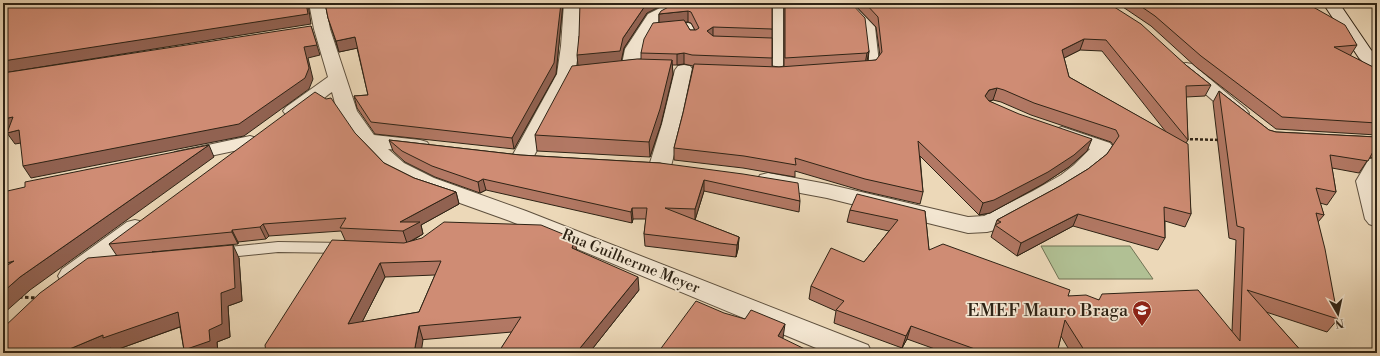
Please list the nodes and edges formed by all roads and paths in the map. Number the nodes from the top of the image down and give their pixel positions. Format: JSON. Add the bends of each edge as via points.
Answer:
{"nodes":[{"id":1,"x":316,"y":3,"type":"edge"},
{"id":2,"x":572,"y":3,"type":"edge"},
{"id":3,"x":682,"y":3,"type":"edge"},
{"id":4,"x":778,"y":3,"type":"edge"},
{"id":5,"x":847,"y":3,"type":"edge"},
{"id":6,"x":1331,"y":3,"type":"edge"},
{"id":7,"x":646,"y":30,"type":"junction"},
{"id":8,"x":693,"y":37,"type":"edge"},
{"id":9,"x":1173,"y":56,"type":"edge"},
{"id":10,"x":1377,"y":66,"type":"edge"},
{"id":11,"x":855,"y":69,"type":"edge"},
{"id":12,"x":684,"y":70,"type":"dead end"},
{"id":13,"x":766,"y":72,"type":"edge"},
{"id":14,"x":582,"y":73,"type":"junction"},
{"id":15,"x":337,"y":79,"type":"junction"},
{"id":16,"x":1254,"y":124,"type":"edge"},
{"id":17,"x":1047,"y":129,"type":"edge"},
{"id":18,"x":1183,"y":139,"type":"edge"},
{"id":19,"x":367,"y":140,"type":"junction"},
{"id":20,"x":1222,"y":140,"type":"dead end"},
{"id":21,"x":250,"y":142,"type":"junction"},
{"id":22,"x":437,"y":148,"type":"edge"},
{"id":23,"x":499,"y":155,"type":"edge"},
{"id":24,"x":522,"y":158,"type":"junction"},
{"id":25,"x":165,"y":159,"type":"edge"},
{"id":26,"x":545,"y":159,"type":"edge"},
{"id":27,"x":637,"y":164,"type":"edge"},
{"id":28,"x":1377,"y":164,"type":"edge"},
{"id":29,"x":660,"y":166,"type":"junction"},
{"id":30,"x":681,"y":168,"type":"edge"},
{"id":31,"x":212,"y":170,"type":"edge"},
{"id":32,"x":751,"y":177,"type":"edge"},
{"id":33,"x":149,"y":218,"type":"edge"},
{"id":34,"x":1377,"y":219,"type":"edge"},
{"id":35,"x":362,"y":249,"type":"edge"},
{"id":36,"x":207,"y":254,"type":"edge"},
{"id":37,"x":110,"y":263,"type":"edge"},
{"id":38,"x":86,"y":265,"type":"junction"},
{"id":39,"x":18,"y":297,"type":"dead end"},
{"id":40,"x":40,"y":298,"type":"joint"},
{"id":41,"x":858,"y":353,"type":"edge"}],
"edges":[{"from":1,"to":15,"type":"street","name":"Rua Guilherme Meyer","via":[[315,31],[330,57]]},
{"from":2,"to":14,"type":"street"},
{"from":3,"to":7,"type":"street","via":[[654,17]]},
{"from":4,"to":13,"type":"lane","via":[[774,44],[782,73]]},
{"from":5,"to":11,"type":"lane","via":[[870,27],[873,43],[873,66]]},
{"from":6,"to":10,"type":"street","via":[[1365,54]]},
{"from":7,"to":8,"type":"lane","via":[[688,26]]},
{"from":7,"to":14,"type":"street","via":[[634,49],[635,68]]},
{"from":9,"to":16,"type":"street"},
{"from":12,"to":29,"type":"street"},
{"from":14,"to":24,"type":"street"},
{"from":15,"to":19,"type":"street","name":"Rua Guilherme Meyer","via":[[347,111]]},
{"from":15,"to":21,"type":"street"},
{"from":17,"to":32,"type":"street","via":[[1103,147],[1093,160],[1074,176],[999,219],[979,225],[968,225],[828,191]]},
{"from":18,"to":20,"type":"path"},
{"from":19,"to":22,"type":"street"},
{"from":19,"to":41,"type":"street","name":"Rua Guilherme Meyer","via":[[396,168],[426,183],[518,216]]},
{"from":21,"to":25,"type":"street"},
{"from":21,"to":31,"type":"street"},
{"from":23,"to":24,"type":"street"},
{"from":24,"to":26,"type":"street"},
{"from":27,"to":29,"type":"street"},
{"from":28,"to":34,"type":"street","via":[[1367,181]]},
{"from":29,"to":30,"type":"street"},
{"from":33,"to":38,"type":"street"},
{"from":35,"to":36,"type":"lane","via":[[323,246],[278,247]]},
{"from":37,"to":38,"type":"lane"},
{"from":38,"to":40,"type":"street"},
{"from":39,"to":40,"type":"path"}]}
